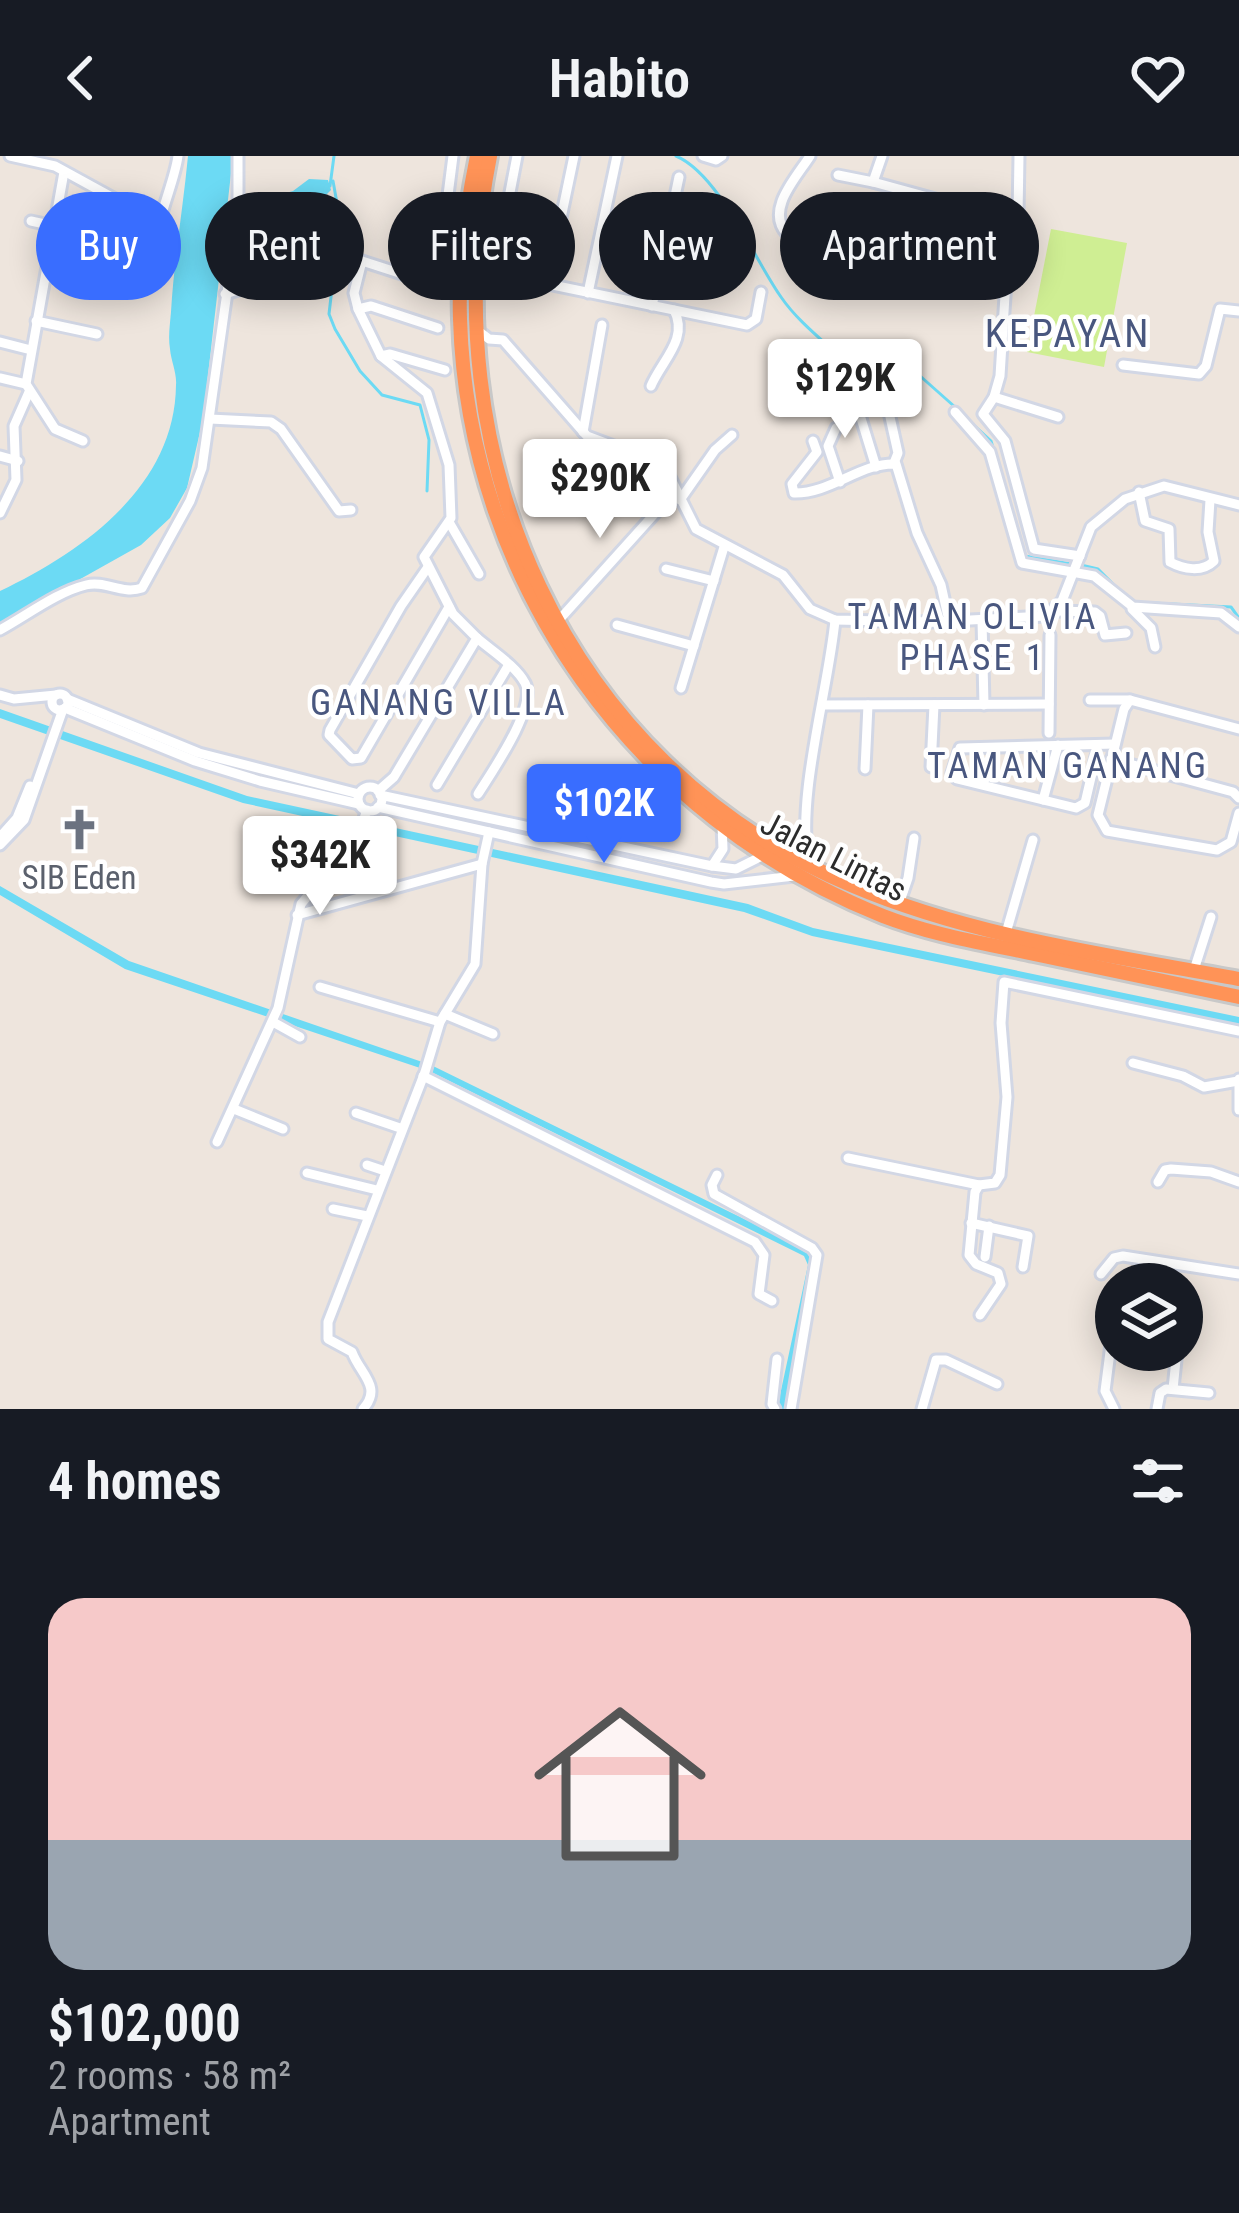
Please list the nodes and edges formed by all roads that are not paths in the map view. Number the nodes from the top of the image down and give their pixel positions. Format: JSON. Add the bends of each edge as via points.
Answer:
{"nodes":[{"id":1,"x":10,"y":156,"type":"edge"},
{"id":2,"x":178,"y":156,"type":"edge"},
{"id":3,"x":238,"y":156,"type":"edge"},
{"id":4,"x":452,"y":156,"type":"edge"},
{"id":5,"x":477,"y":156,"type":"edge"},
{"id":6,"x":490,"y":156,"type":"edge"},
{"id":7,"x":517,"y":156,"type":"edge"},
{"id":8,"x":574,"y":156,"type":"edge"},
{"id":9,"x":616,"y":156,"type":"edge"},
{"id":10,"x":703,"y":156,"type":"edge"},
{"id":11,"x":722,"y":156,"type":"edge"},
{"id":12,"x":810,"y":156,"type":"edge"},
{"id":13,"x":882,"y":156,"type":"edge"},
{"id":14,"x":1019,"y":156,"type":"edge"},
{"id":15,"x":64,"y":172,"type":"junction"},
{"id":16,"x":838,"y":176,"type":"dead end"},
{"id":17,"x":680,"y":177,"type":"dead end"},
{"id":18,"x":873,"y":182,"type":"junction"},
{"id":19,"x":60,"y":192,"type":"edge"},
{"id":20,"x":101,"y":192,"type":"edge"},
{"id":21,"x":171,"y":192,"type":"edge"},
{"id":22,"x":238,"y":192,"type":"edge"},
{"id":23,"x":448,"y":192,"type":"edge"},
{"id":24,"x":474,"y":192,"type":"edge"},
{"id":25,"x":482,"y":192,"type":"edge"},
{"id":26,"x":510,"y":192,"type":"edge"},
{"id":27,"x":566,"y":192,"type":"edge"},
{"id":28,"x":788,"y":192,"type":"edge"},
{"id":29,"x":910,"y":192,"type":"edge"},
{"id":30,"x":31,"y":221,"type":"dead end"},
{"id":31,"x":36,"y":222,"type":"edge"},
{"id":32,"x":388,"y":269,"type":"edge"},
{"id":33,"x":575,"y":290,"type":"edge"},
{"id":34,"x":761,"y":292,"type":"dead end"},
{"id":35,"x":588,"y":293,"type":"junction"},
{"id":36,"x":40,"y":300,"type":"edge"},
{"id":37,"x":224,"y":300,"type":"edge"},
{"id":38,"x":465,"y":300,"type":"edge"},
{"id":39,"x":474,"y":300,"type":"edge"},
{"id":40,"x":652,"y":306,"type":"junction"},
{"id":41,"x":358,"y":309,"type":"junction"},
{"id":42,"x":674,"y":310,"type":"junction"},
{"id":43,"x":1239,"y":311,"type":"edge"},
{"id":44,"x":36,"y":321,"type":"junction"},
{"id":45,"x":602,"y":325,"type":"dead end"},
{"id":46,"x":474,"y":327,"type":"junction"},
{"id":47,"x":438,"y":328,"type":"dead end"},
{"id":48,"x":97,"y":334,"type":"dead end"},
{"id":49,"x":489,"y":338,"type":"junction"},
{"id":50,"x":0,"y":342,"type":"edge"},
{"id":51,"x":31,"y":350,"type":"junction"},
{"id":52,"x":476,"y":351,"type":"junction"},
{"id":53,"x":381,"y":356,"type":"junction"},
{"id":54,"x":1123,"y":365,"type":"dead end"},
{"id":55,"x":445,"y":370,"type":"dead end"},
{"id":56,"x":0,"y":378,"type":"edge"},
{"id":57,"x":651,"y":386,"type":"dead end"},
{"id":58,"x":28,"y":388,"type":"junction"},
{"id":59,"x":886,"y":398,"type":"dead end"},
{"id":60,"x":994,"y":398,"type":"junction"},
{"id":61,"x":856,"y":403,"type":"dead end"},
{"id":62,"x":955,"y":412,"type":"dead end"},
{"id":63,"x":1058,"y":417,"type":"dead end"},
{"id":64,"x":210,"y":419,"type":"junction"},
{"id":65,"x":836,"y":428,"type":"dead end"},
{"id":66,"x":583,"y":433,"type":"junction"},
{"id":67,"x":732,"y":435,"type":"dead end"},
{"id":68,"x":83,"y":440,"type":"dead end"},
{"id":69,"x":813,"y":441,"type":"dead end"},
{"id":70,"x":0,"y":456,"type":"edge"},
{"id":71,"x":18,"y":461,"type":"junction"},
{"id":72,"x":894,"y":463,"type":"junction"},
{"id":73,"x":876,"y":467,"type":"junction"},
{"id":74,"x":840,"y":482,"type":"junction"},
{"id":75,"x":1139,"y":492,"type":"junction"},
{"id":76,"x":678,"y":495,"type":"junction"},
{"id":77,"x":1210,"y":500,"type":"junction"},
{"id":78,"x":1239,"y":505,"type":"edge"},
{"id":79,"x":351,"y":510,"type":"dead end"},
{"id":80,"x":0,"y":513,"type":"edge"},
{"id":81,"x":449,"y":522,"type":"junction"},
{"id":82,"x":724,"y":547,"type":"junction"},
{"id":83,"x":1077,"y":565,"type":"junction"},
{"id":84,"x":428,"y":567,"type":"junction"},
{"id":85,"x":666,"y":569,"type":"dead end"},
{"id":86,"x":479,"y":574,"type":"dead end"},
{"id":87,"x":714,"y":581,"type":"junction"},
{"id":88,"x":537,"y":597,"type":"junction"},
{"id":89,"x":1128,"y":605,"type":"junction"},
{"id":90,"x":448,"y":607,"type":"junction"},
{"id":91,"x":1056,"y":611,"type":"junction"},
{"id":92,"x":836,"y":620,"type":"junction"},
{"id":93,"x":982,"y":620,"type":"junction"},
{"id":94,"x":950,"y":621,"type":"junction"},
{"id":95,"x":557,"y":622,"type":"junction"},
{"id":96,"x":617,"y":625,"type":"dead end"},
{"id":97,"x":1239,"y":627,"type":"edge"},
{"id":98,"x":0,"y":630,"type":"edge"},
{"id":99,"x":1126,"y":632,"type":"dead end"},
{"id":100,"x":1050,"y":635,"type":"dead end"},
{"id":101,"x":477,"y":638,"type":"junction"},
{"id":102,"x":694,"y":646,"type":"junction"},
{"id":103,"x":1154,"y":647,"type":"dead end"},
{"id":104,"x":508,"y":666,"type":"junction"},
{"id":105,"x":681,"y":688,"type":"dead end"},
{"id":106,"x":0,"y":695,"type":"edge"},
{"id":107,"x":1090,"y":700,"type":"dead end"},
{"id":108,"x":1130,"y":700,"type":"junction"},
{"id":109,"x":1049,"y":704,"type":"junction"},
{"id":110,"x":822,"y":705,"type":"junction"},
{"id":111,"x":868,"y":705,"type":"junction"},
{"id":112,"x":934,"y":705,"type":"junction"},
{"id":113,"x":984,"y":705,"type":"junction"},
{"id":114,"x":59,"y":707,"type":"junction"},
{"id":115,"x":1239,"y":729,"type":"edge"},
{"id":116,"x":1049,"y":733,"type":"dead end"},
{"id":117,"x":1114,"y":744,"type":"junction"},
{"id":118,"x":1058,"y":745,"type":"junction"},
{"id":119,"x":1096,"y":756,"type":"dead end"},
{"id":120,"x":1111,"y":759,"type":"junction"},
{"id":121,"x":931,"y":767,"type":"dead end"},
{"id":122,"x":865,"y":769,"type":"dead end"},
{"id":123,"x":437,"y":785,"type":"dead end"},
{"id":124,"x":379,"y":793,"type":"junction"},
{"id":125,"x":478,"y":794,"type":"dead end"},
{"id":126,"x":1239,"y":798,"type":"edge"},
{"id":127,"x":1043,"y":800,"type":"junction"},
{"id":128,"x":366,"y":807,"type":"junction"},
{"id":129,"x":1239,"y":813,"type":"edge"},
{"id":130,"x":722,"y":825,"type":"junction"},
{"id":131,"x":488,"y":837,"type":"junction"},
{"id":132,"x":914,"y":838,"type":"dead end"},
{"id":133,"x":1033,"y":840,"type":"dead end"},
{"id":134,"x":0,"y":841,"type":"edge"},
{"id":135,"x":807,"y":841,"type":"junction"},
{"id":136,"x":775,"y":850,"type":"junction"},
{"id":137,"x":483,"y":861,"type":"junction"},
{"id":138,"x":712,"y":866,"type":"junction"},
{"id":139,"x":805,"y":871,"type":"junction"},
{"id":140,"x":750,"y":879,"type":"junction"},
{"id":141,"x":895,"y":911,"type":"junction"},
{"id":142,"x":297,"y":915,"type":"junction"},
{"id":143,"x":1210,"y":917,"type":"dead end"},
{"id":144,"x":1006,"y":933,"type":"junction"},
{"id":145,"x":1195,"y":970,"type":"junction"},
{"id":146,"x":1239,"y":979,"type":"edge"},
{"id":147,"x":320,"y":987,"type":"dead end"},
{"id":148,"x":1239,"y":1000,"type":"edge"},
{"id":149,"x":275,"y":1016,"type":"junction"},
{"id":150,"x":442,"y":1018,"type":"junction"},
{"id":151,"x":1239,"y":1031,"type":"edge"},
{"id":152,"x":493,"y":1034,"type":"dead end"},
{"id":153,"x":300,"y":1037,"type":"dead end"},
{"id":154,"x":1133,"y":1063,"type":"dead end"},
{"id":155,"x":425,"y":1070,"type":"junction"},
{"id":156,"x":1239,"y":1080,"type":"edge"},
{"id":157,"x":234,"y":1109,"type":"junction"},
{"id":158,"x":1239,"y":1110,"type":"edge"},
{"id":159,"x":356,"y":1113,"type":"dead end"},
{"id":160,"x":400,"y":1128,"type":"junction"},
{"id":161,"x":283,"y":1129,"type":"dead end"},
{"id":162,"x":217,"y":1142,"type":"dead end"},
{"id":163,"x":848,"y":1158,"type":"dead end"},
{"id":164,"x":367,"y":1165,"type":"dead end"},
{"id":165,"x":385,"y":1171,"type":"junction"},
{"id":166,"x":308,"y":1173,"type":"dead end"},
{"id":167,"x":717,"y":1175,"type":"dead end"},
{"id":168,"x":1158,"y":1182,"type":"dead end"},
{"id":169,"x":1239,"y":1182,"type":"edge"},
{"id":170,"x":979,"y":1185,"type":"junction"},
{"id":171,"x":377,"y":1190,"type":"junction"},
{"id":172,"x":333,"y":1209,"type":"dead end"},
{"id":173,"x":367,"y":1216,"type":"junction"},
{"id":174,"x":971,"y":1223,"type":"junction"},
{"id":175,"x":989,"y":1226,"type":"junction"},
{"id":176,"x":985,"y":1257,"type":"dead end"},
{"id":177,"x":1110,"y":1263,"type":"edge"},
{"id":178,"x":1169,"y":1263,"type":"edge"},
{"id":179,"x":1023,"y":1267,"type":"dead end"},
{"id":180,"x":1203,"y":1268,"type":"edge"},
{"id":181,"x":1239,"y":1274,"type":"edge"},
{"id":182,"x":772,"y":1300,"type":"dead end"},
{"id":183,"x":980,"y":1315,"type":"dead end"},
{"id":184,"x":777,"y":1359,"type":"dead end"},
{"id":185,"x":1107,"y":1371,"type":"edge"},
{"id":186,"x":1175,"y":1371,"type":"edge"},
{"id":187,"x":997,"y":1384,"type":"dead end"},
{"id":188,"x":1173,"y":1390,"type":"junction"},
{"id":189,"x":1209,"y":1394,"type":"dead end"},
{"id":190,"x":363,"y":1409,"type":"edge"},
{"id":191,"x":775,"y":1409,"type":"edge"},
{"id":192,"x":791,"y":1409,"type":"edge"},
{"id":193,"x":922,"y":1409,"type":"edge"},
{"id":194,"x":1114,"y":1409,"type":"edge"},
{"id":195,"x":1157,"y":1409,"type":"edge"}],
"edges":[{"from":1,"to":15,"type":"street"},
{"from":2,"to":21,"type":"street"},
{"from":3,"to":22,"type":"street"},
{"from":4,"to":23,"type":"street"},
{"from":5,"to":24,"type":"highway","name":"Jalan Lintas"},
{"from":6,"to":25,"type":"highway","name":"Jalan Lintas"},
{"from":7,"to":26,"type":"street"},
{"from":8,"to":27,"type":"street"},
{"from":9,"to":35,"type":"street"},
{"from":10,"to":11,"type":"street"},
{"from":12,"to":28,"type":"street"},
{"from":13,"to":18,"type":"street"},
{"from":14,"to":60,"type":"street"},
{"from":15,"to":19,"type":"street"},
{"from":15,"to":20,"type":"street"},
{"from":16,"to":18,"type":"street"},
{"from":17,"to":40,"type":"street"},
{"from":18,"to":29,"type":"street"},
{"from":30,"to":31,"type":"street"},
{"from":32,"to":41,"type":"street","via":[[362,261]]},
{"from":33,"to":35,"type":"street"},
{"from":34,"to":42,"type":"street","via":[[751,325]]},
{"from":35,"to":40,"type":"street"},
{"from":36,"to":44,"type":"street"},
{"from":37,"to":64,"type":"street"},
{"from":38,"to":88,"type":"highway","name":"Jalan Lintas","via":[[461,340],[472,424],[493,507]]},
{"from":39,"to":46,"type":"highway","name":"Jalan Lintas"},
{"from":40,"to":42,"type":"street"},
{"from":41,"to":47,"type":"street"},
{"from":41,"to":53,"type":"street"},
{"from":42,"to":57,"type":"street","via":[[676,345]]},
{"from":43,"to":54,"type":"street","via":[[1218,311],[1198,374]]},
{"from":44,"to":48,"type":"street"},
{"from":44,"to":51,"type":"street"},
{"from":45,"to":66,"type":"street"},
{"from":46,"to":49,"type":"street"},
{"from":46,"to":52,"type":"highway","name":"Jalan Lintas"},
{"from":49,"to":52,"type":"street"},
{"from":49,"to":66,"type":"street","via":[[503,340]]},
{"from":50,"to":51,"type":"street"},
{"from":51,"to":58,"type":"street"},
{"from":52,"to":88,"type":"highway","name":"Jalan Lintas","via":[[494,464]]},
{"from":53,"to":55,"type":"street"},
{"from":53,"to":81,"type":"street","via":[[429,397],[449,464]]},
{"from":56,"to":58,"type":"street"},
{"from":58,"to":68,"type":"street","via":[[55,429]]},
{"from":58,"to":71,"type":"street","via":[[14,426]]},
{"from":59,"to":72,"type":"street"},
{"from":60,"to":63,"type":"street"},
{"from":60,"to":83,"type":"street","via":[[983,415],[1005,441],[1034,549]]},
{"from":61,"to":73,"type":"street"},
{"from":62,"to":83,"type":"street","via":[[990,452],[1021,561]]},
{"from":64,"to":79,"type":"street","via":[[271,422],[339,511]]},
{"from":64,"to":98,"type":"street","via":[[197,484],[146,585],[80,586]]},
{"from":65,"to":74,"type":"street","via":[[828,446]]},
{"from":66,"to":76,"type":"street","via":[[664,465]]},
{"from":67,"to":76,"type":"street"},
{"from":69,"to":74,"type":"street","via":[[817,452],[791,491]]},
{"from":70,"to":71,"type":"street"},
{"from":71,"to":80,"type":"street"},
{"from":72,"to":73,"type":"street"},
{"from":72,"to":94,"type":"street"},
{"from":73,"to":74,"type":"street"},
{"from":75,"to":77,"type":"street","via":[[1164,486]]},
{"from":75,"to":77,"type":"street","via":[[1145,521],[1170,531],[1170,562],[1190,568],[1214,561]]},
{"from":75,"to":83,"type":"street","via":[[1095,522]]},
{"from":76,"to":82,"type":"street","via":[[696,529]]},
{"from":76,"to":95,"type":"street"},
{"from":77,"to":78,"type":"street"},
{"from":81,"to":84,"type":"street","via":[[425,554]]},
{"from":81,"to":86,"type":"street"},
{"from":82,"to":87,"type":"street"},
{"from":82,"to":92,"type":"street","via":[[783,574],[810,609]]},
{"from":83,"to":89,"type":"street"},
{"from":83,"to":91,"type":"street"},
{"from":84,"to":90,"type":"street"},
{"from":84,"to":90,"type":"street","via":[[330,730],[352,759],[361,758]]},
{"from":85,"to":87,"type":"street"},
{"from":87,"to":102,"type":"street"},
{"from":88,"to":95,"type":"highway","name":"Jalan Lintas"},
{"from":88,"to":130,"type":"highway","name":"Jalan Lintas","via":[[577,676],[626,739]]},
{"from":89,"to":97,"type":"street","via":[[1221,614]]},
{"from":89,"to":103,"type":"street","via":[[1151,628]]},
{"from":90,"to":101,"type":"street"},
{"from":91,"to":93,"type":"street"},
{"from":91,"to":99,"type":"street","via":[[1095,612],[1105,635]]},
{"from":92,"to":94,"type":"street"},
{"from":92,"to":110,"type":"street"},
{"from":93,"to":94,"type":"street"},
{"from":93,"to":113,"type":"street"},
{"from":95,"to":136,"type":"highway","name":"Jalan Lintas","via":[[649,742]]},
{"from":96,"to":102,"type":"street"},
{"from":100,"to":109,"type":"street"},
{"from":101,"to":104,"type":"street"},
{"from":101,"to":124,"type":"street"},
{"from":102,"to":105,"type":"street"},
{"from":104,"to":123,"type":"street"},
{"from":104,"to":125,"type":"street","via":[[528,690],[520,722]]},
{"from":106,"to":114,"type":"street","via":[[33,695]]},
{"from":107,"to":108,"type":"street"},
{"from":108,"to":115,"type":"street"},
{"from":108,"to":117,"type":"street"},
{"from":109,"to":113,"type":"street"},
{"from":109,"to":116,"type":"street"},
{"from":110,"to":111,"type":"street"},
{"from":110,"to":135,"type":"street"},
{"from":111,"to":112,"type":"street"},
{"from":111,"to":122,"type":"street"},
{"from":112,"to":113,"type":"street"},
{"from":112,"to":121,"type":"street"},
{"from":114,"to":128,"type":"street"},
{"from":114,"to":134,"type":"street","via":[[17,818]]},
{"from":117,"to":118,"type":"street"},
{"from":117,"to":120,"type":"street"},
{"from":118,"to":127,"type":"street"},
{"from":118,"to":127,"type":"street","via":[[961,748],[952,769],[955,778]]},
{"from":119,"to":127,"type":"street","via":[[1082,806]]},
{"from":120,"to":126,"type":"street"},
{"from":120,"to":129,"type":"street","via":[[1098,815],[1107,831],[1217,850],[1231,842]]},
{"from":124,"to":128,"type":"street"},
{"from":124,"to":128,"type":"street","via":[[368,788]]},
{"from":124,"to":138,"type":"street"},
{"from":128,"to":131,"type":"street"},
{"from":128,"to":142,"type":"street","via":[[361,833]]},
{"from":130,"to":136,"type":"highway","name":"Jalan Lintas"},
{"from":130,"to":138,"type":"street","via":[[723,849]]},
{"from":131,"to":137,"type":"street"},
{"from":131,"to":140,"type":"street","via":[[710,882]]},
{"from":132,"to":141,"type":"street"},
{"from":133,"to":144,"type":"street"},
{"from":135,"to":136,"type":"street"},
{"from":135,"to":139,"type":"street"},
{"from":136,"to":138,"type":"street","via":[[736,869]]},
{"from":136,"to":139,"type":"highway","name":"Jalan Lintas"},
{"from":136,"to":140,"type":"street"},
{"from":137,"to":142,"type":"street"},
{"from":137,"to":150,"type":"street","via":[[475,964]]},
{"from":139,"to":140,"type":"street"},
{"from":139,"to":141,"type":"highway","name":"Jalan Lintas"},
{"from":139,"to":141,"type":"highway","name":"Jalan Lintas","via":[[859,888]]},
{"from":141,"to":144,"type":"highway","name":"Jalan Lintas"},
{"from":141,"to":148,"type":"highway","name":"Jalan Lintas","via":[[940,934]]},
{"from":142,"to":149,"type":"street"},
{"from":143,"to":145,"type":"street"},
{"from":144,"to":145,"type":"highway","name":"Jalan Lintas"},
{"from":145,"to":146,"type":"highway","name":"Jalan Lintas"},
{"from":147,"to":150,"type":"street"},
{"from":149,"to":153,"type":"street"},
{"from":149,"to":157,"type":"street"},
{"from":150,"to":152,"type":"street"},
{"from":150,"to":155,"type":"street"},
{"from":151,"to":170,"type":"street","via":[[1004,982],[1000,1174]]},
{"from":154,"to":156,"type":"street","via":[[1204,1087]]},
{"from":155,"to":160,"type":"street"},
{"from":155,"to":182,"type":"street","via":[[755,1241],[764,1255],[759,1294]]},
{"from":156,"to":158,"type":"street"},
{"from":157,"to":161,"type":"street"},
{"from":157,"to":162,"type":"street"},
{"from":159,"to":160,"type":"street"},
{"from":160,"to":165,"type":"street"},
{"from":163,"to":170,"type":"street"},
{"from":164,"to":165,"type":"street"},
{"from":165,"to":171,"type":"street"},
{"from":166,"to":171,"type":"street"},
{"from":167,"to":192,"type":"street","via":[[714,1194],[817,1255]]},
{"from":168,"to":169,"type":"street","via":[[1171,1169]]},
{"from":170,"to":174,"type":"street"},
{"from":171,"to":173,"type":"street"},
{"from":172,"to":173,"type":"street"},
{"from":173,"to":190,"type":"street","via":[[327,1329],[372,1385]]},
{"from":174,"to":175,"type":"street"},
{"from":174,"to":183,"type":"street","via":[[970,1258],[998,1273],[1001,1284]]},
{"from":175,"to":176,"type":"street"},
{"from":175,"to":179,"type":"street","via":[[1028,1235]]},
{"from":177,"to":178,"type":"street","via":[[1124,1256]]},
{"from":180,"to":181,"type":"street"},
{"from":184,"to":191,"type":"street"},
{"from":185,"to":194,"type":"street"},
{"from":186,"to":188,"type":"street"},
{"from":187,"to":193,"type":"street","via":[[936,1360]]},
{"from":188,"to":189,"type":"street"},
{"from":188,"to":195,"type":"street","via":[[1162,1390]]}]}
